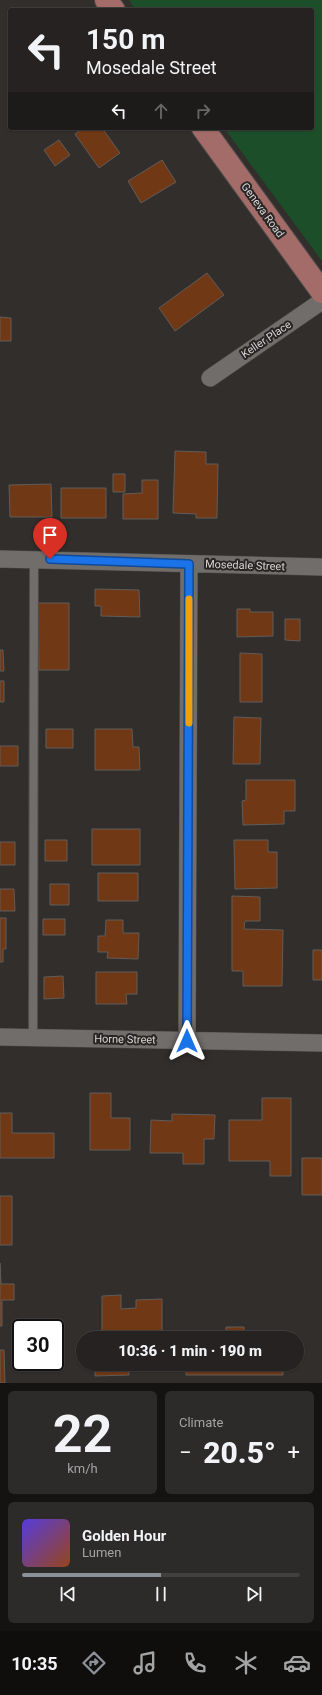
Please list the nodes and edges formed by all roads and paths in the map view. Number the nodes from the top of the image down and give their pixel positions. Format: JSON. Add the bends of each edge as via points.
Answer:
{"nodes":[{"id":1,"x":106,"y":0,"type":"edge"},
{"id":2,"x":112,"y":8,"type":"edge"},
{"id":3,"x":205,"y":130,"type":"edge"},
{"id":4,"x":322,"y":292,"type":"edge"},
{"id":5,"x":322,"y":301,"type":"edge"},
{"id":6,"x":210,"y":378,"type":"dead end"},
{"id":7,"x":0,"y":559,"type":"edge"},
{"id":8,"x":34,"y":559,"type":"junction"},
{"id":9,"x":189,"y":564,"type":"junction"},
{"id":10,"x":322,"y":567,"type":"edge"},
{"id":11,"x":0,"y":1037,"type":"edge"},
{"id":12,"x":33,"y":1037,"type":"junction"},
{"id":13,"x":187,"y":1041,"type":"junction"},
{"id":14,"x":322,"y":1043,"type":"edge"}],
"edges":[{"from":1,"to":2,"type":"main road"},
{"from":3,"to":4,"type":"main road","name":"Geneva Road"},
{"from":5,"to":6,"type":"street","name":"Keller Place"},
{"from":7,"to":8,"type":"street","name":"Mosedale Street"},
{"from":8,"to":9,"type":"street","name":"Mosedale Street"},
{"from":8,"to":12,"type":"lane"},
{"from":9,"to":10,"type":"street","name":"Mosedale Street"},
{"from":9,"to":13,"type":"street"},
{"from":11,"to":12,"type":"street","name":"Horne Street"},
{"from":12,"to":13,"type":"street","name":"Horne Street"},
{"from":13,"to":14,"type":"street","name":"Horne Street"}]}
